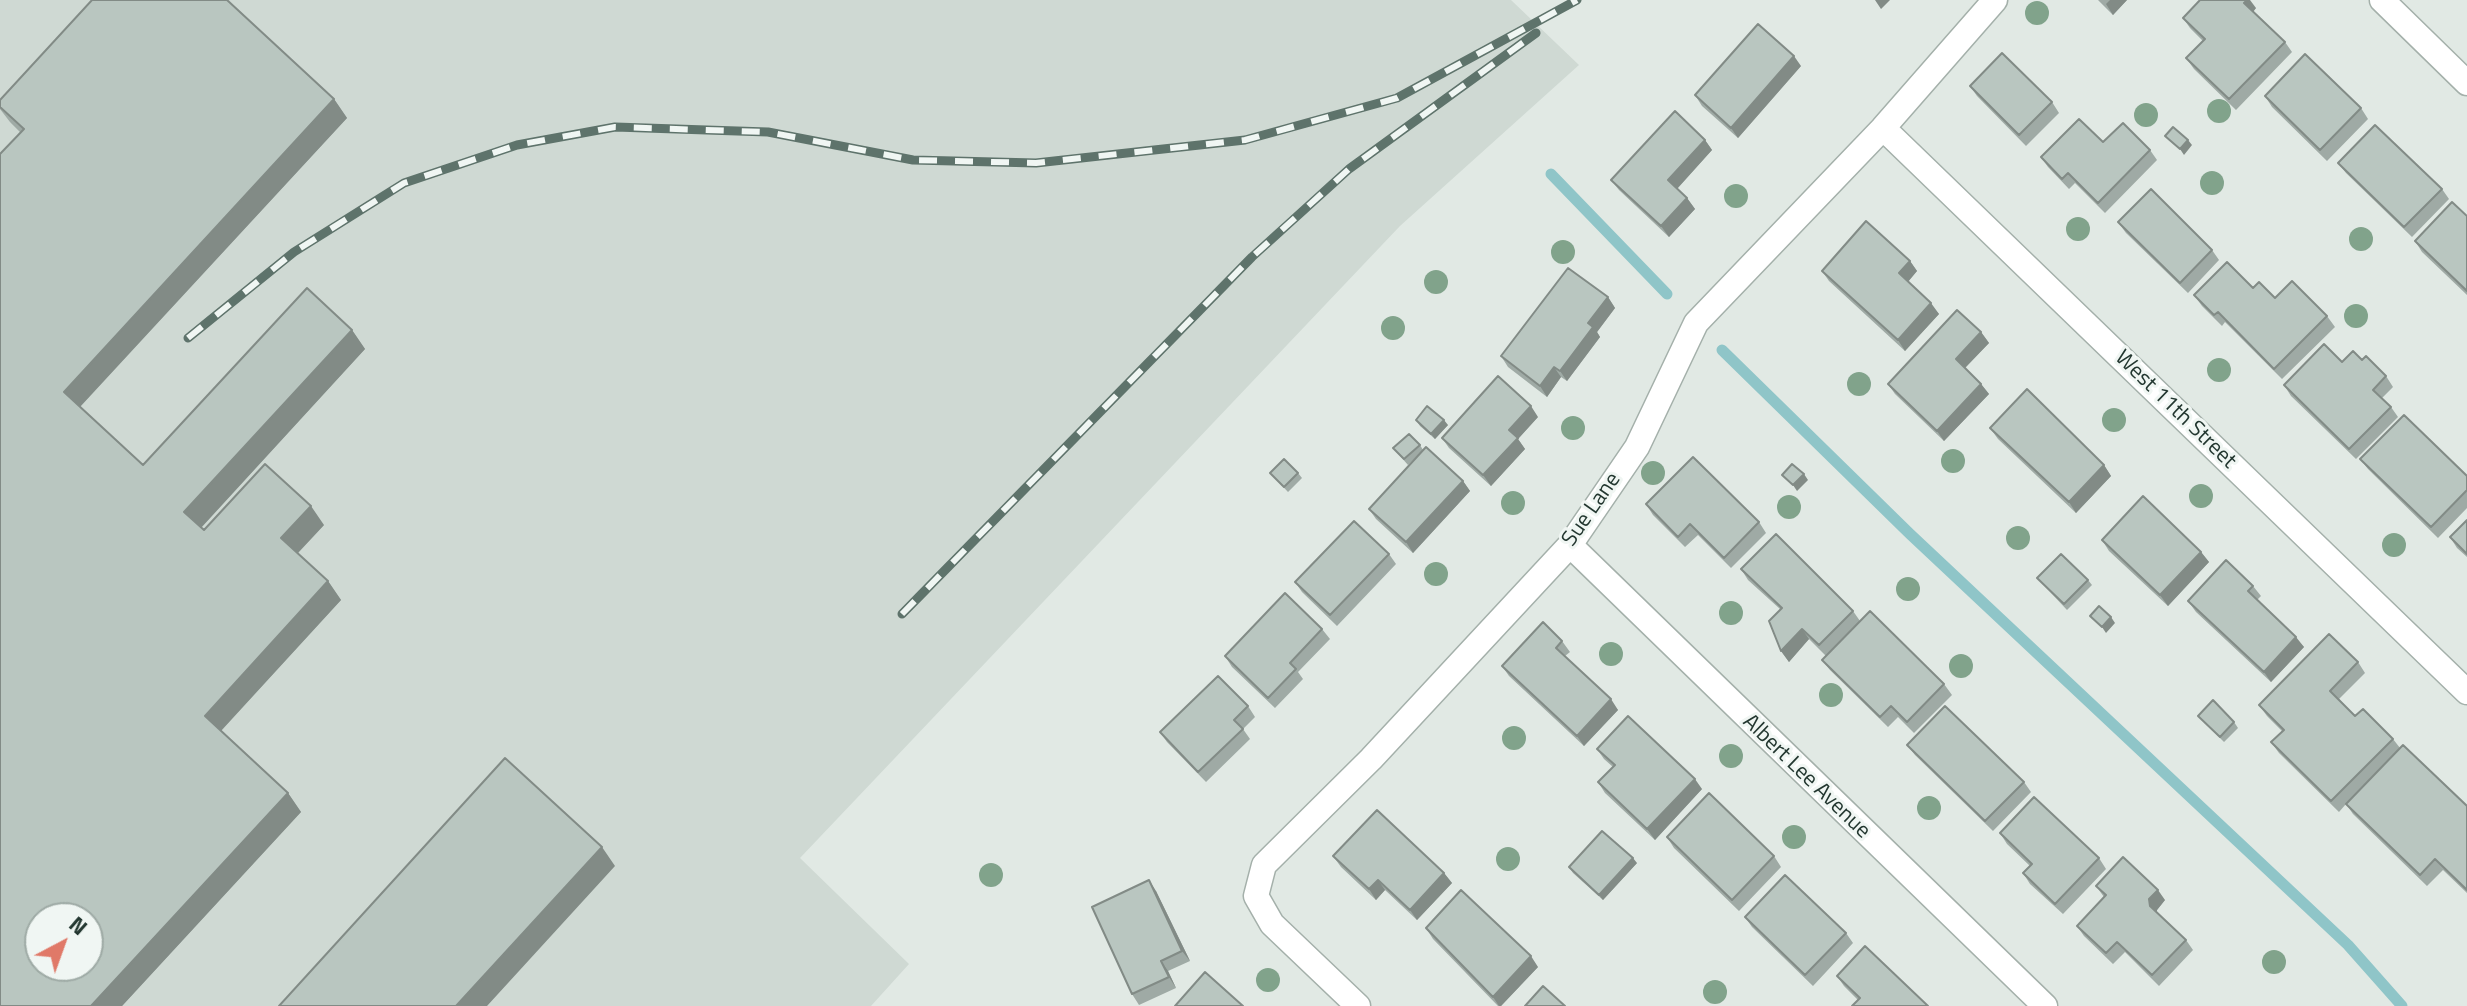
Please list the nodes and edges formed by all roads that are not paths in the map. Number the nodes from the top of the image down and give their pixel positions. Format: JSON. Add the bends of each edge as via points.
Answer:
{"nodes":[{"id":1,"x":1995,"y":0,"type":"edge"},
{"id":2,"x":2382,"y":0,"type":"edge"},
{"id":3,"x":2467,"y":83,"type":"edge"},
{"id":4,"x":1883,"y":128,"type":"junction"},
{"id":5,"x":1570,"y":545,"type":"junction"},
{"id":6,"x":2467,"y":692,"type":"edge"},
{"id":7,"x":1354,"y":1002,"type":"edge"},
{"id":8,"x":2045,"y":1006,"type":"edge"}],
"edges":[{"from":1,"to":4,"type":"street","name":"Sue Lane"},
{"from":2,"to":3,"type":"street"},
{"from":4,"to":5,"type":"street","name":"Sue Lane","via":[[1696,323],[1637,447]]},
{"from":4,"to":6,"type":"street","name":"West 11th Street"},
{"from":5,"to":7,"type":"street","name":"Sue Lane","via":[[1371,759],[1264,865],[1256,896],[1272,924]]},
{"from":5,"to":8,"type":"street","name":"Albert Lee Avenue"}]}
